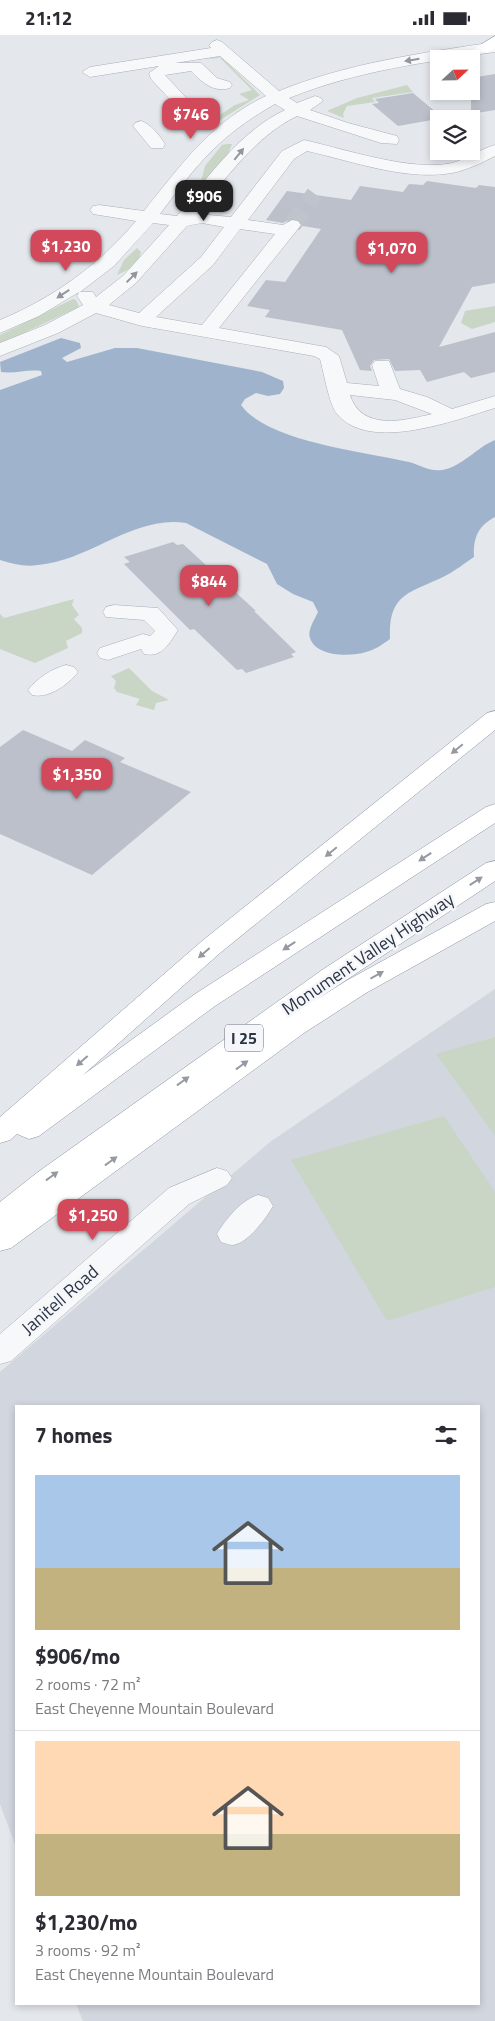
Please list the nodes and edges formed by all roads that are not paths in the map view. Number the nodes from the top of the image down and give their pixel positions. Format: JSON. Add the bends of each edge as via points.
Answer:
{"nodes":[{"id":1,"x":488,"y":54,"type":"edge"},
{"id":2,"x":271,"y":69,"type":"dead end"},
{"id":3,"x":430,"y":71,"type":"edge"},
{"id":4,"x":90,"y":72,"type":"dead end"},
{"id":5,"x":250,"y":75,"type":"junction"},
{"id":6,"x":224,"y":85,"type":"dead end"},
{"id":7,"x":279,"y":97,"type":"junction"},
{"id":8,"x":296,"y":109,"type":"junction"},
{"id":9,"x":198,"y":111,"type":"dead end"},
{"id":10,"x":141,"y":126,"type":"dead end"},
{"id":11,"x":157,"y":144,"type":"dead end"},
{"id":12,"x":495,"y":150,"type":"edge"},
{"id":13,"x":344,"y":158,"type":"junction"},
{"id":14,"x":463,"y":166,"type":"junction"},
{"id":15,"x":487,"y":171,"type":"dead end"},
{"id":16,"x":99,"y":210,"type":"dead end"},
{"id":17,"x":147,"y":219,"type":"junction"},
{"id":18,"x":182,"y":222,"type":"junction"},
{"id":19,"x":231,"y":229,"type":"junction"},
{"id":20,"x":100,"y":267,"type":"junction"},
{"id":21,"x":93,"y":306,"type":"junction"},
{"id":22,"x":142,"y":320,"type":"junction"},
{"id":23,"x":0,"y":327,"type":"edge"},
{"id":24,"x":206,"y":332,"type":"junction"},
{"id":25,"x":0,"y":350,"type":"edge"},
{"id":26,"x":382,"y":365,"type":"dead end"},
{"id":27,"x":338,"y":389,"type":"junction"},
{"id":28,"x":391,"y":392,"type":"junction"},
{"id":29,"x":495,"y":403,"type":"edge"},
{"id":30,"x":448,"y":415,"type":"junction"},
{"id":31,"x":114,"y":612,"type":"dead end"},
{"id":32,"x":108,"y":653,"type":"dead end"},
{"id":33,"x":66,"y":672,"type":"dead end"},
{"id":34,"x":40,"y":690,"type":"dead end"},
{"id":35,"x":495,"y":718,"type":"edge"},
{"id":36,"x":495,"y":812,"type":"edge"},
{"id":37,"x":495,"y":869,"type":"edge"},
{"id":38,"x":495,"y":910,"type":"edge"},
{"id":39,"x":0,"y":1133,"type":"edge"},
{"id":40,"x":0,"y":1150,"type":"edge"},
{"id":41,"x":217,"y":1178,"type":"dead end"},
{"id":42,"x":258,"y":1206,"type":"dead end"},
{"id":43,"x":0,"y":1218,"type":"edge"},
{"id":44,"x":232,"y":1234,"type":"dead end"},
{"id":45,"x":0,"y":1240,"type":"edge"},
{"id":46,"x":0,"y":1352,"type":"edge"}],
"edges":[{"from":1,"to":7,"type":"street","one_way":true,"via":[[360,70]]},
{"from":2,"to":5,"type":"street"},
{"from":3,"to":8,"type":"street","via":[[383,80]]},
{"from":4,"to":5,"type":"street","via":[[220,48]]},
{"from":5,"to":7,"type":"street"},
{"from":6,"to":9,"type":"street","via":[[211,81],[195,66],[157,73],[157,77],[184,105]]},
{"from":7,"to":8,"type":"street"},
{"from":7,"to":17,"type":"street","via":[[237,120],[209,142]]},
{"from":8,"to":13,"type":"street","via":[[383,138]]},
{"from":18,"to":8,"type":"street","one_way":true,"via":[[248,143]]},
{"from":10,"to":11,"type":"street"},
{"from":12,"to":14,"type":"street"},
{"from":13,"to":14,"type":"street","via":[[424,170]]},
{"from":13,"to":19,"type":"street","via":[[304,145],[288,155]]},
{"from":14,"to":15,"type":"street"},
{"from":16,"to":17,"type":"street"},
{"from":17,"to":18,"type":"street"},
{"from":17,"to":20,"type":"street"},
{"from":18,"to":19,"type":"street","via":[[192,231]]},
{"from":21,"to":18,"type":"street","one_way":true,"via":[[130,279]]},
{"from":19,"to":22,"type":"street","via":[[207,261]]},
{"from":19,"to":24,"type":"street","via":[[286,233]]},
{"from":20,"to":21,"type":"street","via":[[105,277],[84,293]]},
{"from":20,"to":23,"type":"street","one_way":true,"via":[[44,306]]},
{"from":21,"to":22,"type":"street"},
{"from":21,"to":25,"type":"street","via":[[68,321]]},
{"from":22,"to":24,"type":"street"},
{"from":24,"to":27,"type":"street","via":[[320,351],[329,356]]},
{"from":26,"to":28,"type":"street"},
{"from":27,"to":28,"type":"street"},
{"from":27,"to":30,"type":"street","via":[[344,411],[370,425],[399,428]]},
{"from":28,"to":30,"type":"street","via":[[425,401]]},
{"from":29,"to":30,"type":"street"},
{"from":31,"to":32,"type":"street","via":[[150,613],[167,630],[148,645]]},
{"from":33,"to":34,"type":"street"},
{"from":35,"to":39,"type":"highway","one_way":true,"via":[[211,947]]},
{"from":36,"to":40,"type":"highway","one_way":true,"via":[[206,1000]]},
{"from":43,"to":37,"type":"highway","name":"Monument Valley Highway","number":"I 25","one_way":true,"via":[[48,1179],[330,976]]},
{"from":45,"to":38,"type":"highway","one_way":true,"via":[[294,1027],[356,987]]},
{"from":41,"to":46,"type":"street","name":"Janitell Road","via":[[179,1196]]},
{"from":42,"to":44,"type":"street"}]}
